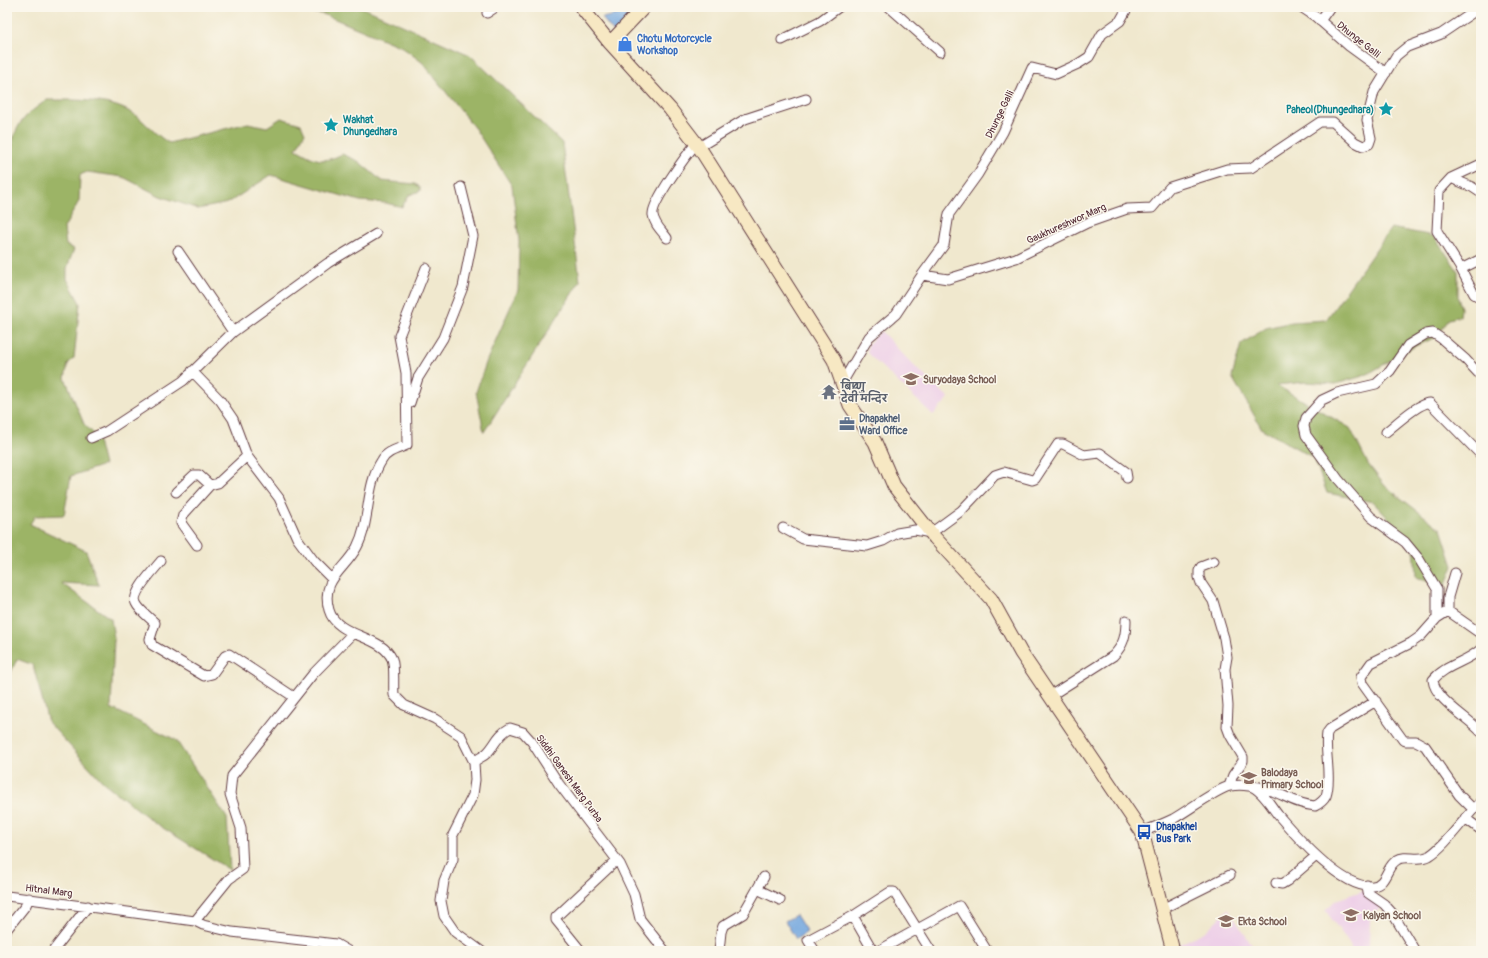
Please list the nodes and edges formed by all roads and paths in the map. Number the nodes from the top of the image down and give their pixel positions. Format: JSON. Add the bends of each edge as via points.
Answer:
{"nodes":[{"id":1,"x":496,"y":7,"type":"edge"},
{"id":2,"x":581,"y":7,"type":"edge"},
{"id":3,"x":644,"y":7,"type":"edge"},
{"id":4,"x":839,"y":7,"type":"edge"},
{"id":5,"x":889,"y":7,"type":"edge"},
{"id":6,"x":1128,"y":7,"type":"edge"},
{"id":7,"x":1301,"y":7,"type":"edge"},
{"id":8,"x":1330,"y":7,"type":"edge"},
{"id":9,"x":1481,"y":7,"type":"edge"},
{"id":10,"x":487,"y":14,"type":"dead end"},
{"id":11,"x":1320,"y":21,"type":"junction"},
{"id":12,"x":782,"y":40,"type":"dead end"},
{"id":13,"x":610,"y":43,"type":"junction"},
{"id":14,"x":940,"y":52,"type":"dead end"},
{"id":15,"x":1386,"y":73,"type":"junction"},
{"id":16,"x":806,"y":99,"type":"dead end"},
{"id":17,"x":698,"y":146,"type":"junction"},
{"id":18,"x":1481,"y":164,"type":"edge"},
{"id":19,"x":1451,"y":178,"type":"junction"},
{"id":20,"x":461,"y":187,"type":"dead end"},
{"id":21,"x":1481,"y":193,"type":"edge"},
{"id":22,"x":376,"y":234,"type":"dead end"},
{"id":23,"x":668,"y":238,"type":"dead end"},
{"id":24,"x":178,"y":251,"type":"dead end"},
{"id":25,"x":1481,"y":259,"type":"edge"},
{"id":26,"x":426,"y":268,"type":"dead end"},
{"id":27,"x":1461,"y":269,"type":"junction"},
{"id":28,"x":922,"y":275,"type":"junction"},
{"id":29,"x":1481,"y":298,"type":"edge"},
{"id":30,"x":233,"y":332,"type":"junction"},
{"id":31,"x":192,"y":371,"type":"junction"},
{"id":32,"x":1481,"y":376,"type":"edge"},
{"id":33,"x":842,"y":383,"type":"junction"},
{"id":34,"x":408,"y":412,"type":"junction"},
{"id":35,"x":1386,"y":432,"type":"dead end"},
{"id":36,"x":91,"y":438,"type":"dead end"},
{"id":37,"x":1481,"y":455,"type":"edge"},
{"id":38,"x":247,"y":456,"type":"junction"},
{"id":39,"x":1127,"y":478,"type":"dead end"},
{"id":40,"x":210,"y":485,"type":"junction"},
{"id":41,"x":176,"y":492,"type":"dead end"},
{"id":42,"x":783,"y":528,"type":"dead end"},
{"id":43,"x":932,"y":533,"type":"junction"},
{"id":44,"x":197,"y":545,"type":"dead end"},
{"id":45,"x":161,"y":561,"type":"dead end"},
{"id":46,"x":1214,"y":562,"type":"dead end"},
{"id":47,"x":1455,"y":573,"type":"dead end"},
{"id":48,"x":331,"y":578,"type":"junction"},
{"id":49,"x":1448,"y":611,"type":"junction"},
{"id":50,"x":1437,"y":618,"type":"junction"},
{"id":51,"x":1126,"y":620,"type":"dead end"},
{"id":52,"x":353,"y":633,"type":"junction"},
{"id":53,"x":1481,"y":634,"type":"edge"},
{"id":54,"x":1481,"y":649,"type":"edge"},
{"id":55,"x":1050,"y":696,"type":"junction"},
{"id":56,"x":294,"y":697,"type":"junction"},
{"id":57,"x":1376,"y":701,"type":"junction"},
{"id":58,"x":1481,"y":732,"type":"edge"},
{"id":59,"x":474,"y":762,"type":"junction"},
{"id":60,"x":1229,"y":786,"type":"junction"},
{"id":61,"x":1251,"y":786,"type":"junction"},
{"id":62,"x":1481,"y":802,"type":"edge"},
{"id":63,"x":1473,"y":809,"type":"junction"},
{"id":64,"x":1465,"y":818,"type":"junction"},
{"id":65,"x":1481,"y":830,"type":"edge"},
{"id":66,"x":1142,"y":832,"type":"junction"},
{"id":67,"x":1316,"y":856,"type":"junction"},
{"id":68,"x":617,"y":860,"type":"junction"},
{"id":69,"x":1230,"y":875,"type":"dead end"},
{"id":70,"x":764,"y":877,"type":"dead end"},
{"id":71,"x":1276,"y":883,"type":"dead end"},
{"id":72,"x":1367,"y":885,"type":"junction"},
{"id":73,"x":757,"y":889,"type":"junction"},
{"id":74,"x":7,"y":896,"type":"edge"},
{"id":75,"x":29,"y":898,"type":"junction"},
{"id":76,"x":780,"y":900,"type":"dead end"},
{"id":77,"x":88,"y":906,"type":"junction"},
{"id":78,"x":1162,"y":909,"type":"junction"},
{"id":79,"x":853,"y":916,"type":"junction"},
{"id":80,"x":195,"y":922,"type":"junction"},
{"id":81,"x":7,"y":929,"type":"edge"},
{"id":82,"x":918,"y":929,"type":"junction"},
{"id":83,"x":53,"y":951,"type":"edge"},
{"id":84,"x":348,"y":951,"type":"edge"},
{"id":85,"x":480,"y":951,"type":"edge"},
{"id":86,"x":581,"y":951,"type":"edge"},
{"id":87,"x":665,"y":951,"type":"edge"},
{"id":88,"x":718,"y":951,"type":"edge"},
{"id":89,"x":815,"y":951,"type":"edge"},
{"id":90,"x":873,"y":951,"type":"edge"},
{"id":91,"x":878,"y":951,"type":"edge"},
{"id":92,"x":931,"y":951,"type":"edge"},
{"id":93,"x":987,"y":951,"type":"edge"},
{"id":94,"x":1173,"y":951,"type":"edge"},
{"id":95,"x":1415,"y":951,"type":"edge"}],
"edges":[{"from":1,"to":10,"type":"street"},
{"from":2,"to":13,"type":"main road"},
{"from":3,"to":13,"type":"main road"},
{"from":4,"to":12,"type":"street","via":[[820,21]]},
{"from":5,"to":14,"type":"street"},
{"from":6,"to":28,"type":"street","name":"Dhunge Galli","via":[[1120,21],[1102,34],[1088,57],[1056,74],[1032,68],[1003,132],[978,174],[949,214],[944,245]]},
{"from":7,"to":11,"type":"street","name":"Dhunge Galli"},
{"from":8,"to":11,"type":"street"},
{"from":9,"to":15,"type":"street","via":[[1441,34],[1406,47],[1396,56]]},
{"from":11,"to":15,"type":"street","name":"Dhunge Galli"},
{"from":13,"to":17,"type":"main road","via":[[670,109]]},
{"from":15,"to":28,"type":"street","name":"Gaukhureshwor Marg","via":[[1374,92],[1367,120],[1371,138],[1369,144],[1363,146],[1355,142],[1332,122],[1320,122],[1251,168],[1227,168],[1170,187],[1152,208],[1127,209],[1087,223],[1016,258],[948,279]]},
{"from":16,"to":17,"type":"street","via":[[745,119]]},
{"from":17,"to":23,"type":"street","via":[[687,154],[655,204],[652,214],[656,224]]},
{"from":17,"to":33,"type":"main road","via":[[834,360]]},
{"from":18,"to":19,"type":"street"},
{"from":19,"to":21,"type":"street"},
{"from":19,"to":27,"type":"street","via":[[1439,191],[1437,231]]},
{"from":20,"to":34,"type":"street","via":[[473,236],[463,287],[443,338],[418,378]]},
{"from":22,"to":30,"type":"street","via":[[328,263]]},
{"from":24,"to":30,"type":"street"},
{"from":25,"to":27,"type":"street"},
{"from":26,"to":34,"type":"street","via":[[399,336],[406,373]]},
{"from":27,"to":29,"type":"street","via":[[1474,294]]},
{"from":28,"to":33,"type":"street","via":[[896,314],[869,337]]},
{"from":30,"to":31,"type":"street"},
{"from":31,"to":36,"type":"street","via":[[183,381],[107,431]]},
{"from":31,"to":38,"type":"street","via":[[220,400],[233,419]]},
{"from":32,"to":50,"type":"street","via":[[1442,339],[1433,334],[1426,334],[1408,345],[1390,371],[1376,384],[1337,393],[1322,400],[1306,418],[1304,426],[1306,435],[1338,479],[1366,511],[1405,542],[1419,559],[1437,589]]},
{"from":33,"to":43,"type":"main road","via":[[850,405],[875,442],[894,486]]},
{"from":34,"to":48,"type":"street","via":[[408,445],[393,450],[382,460],[373,478],[357,547]]},
{"from":35,"to":37,"type":"street","via":[[1409,413],[1430,403]]},
{"from":38,"to":40,"type":"street","via":[[218,483]]},
{"from":38,"to":48,"type":"street","via":[[279,498],[297,538]]},
{"from":39,"to":43,"type":"street","via":[[1126,472],[1100,453],[1084,455],[1058,444],[1035,479],[1027,480],[1004,472],[995,475],[961,511]]},
{"from":40,"to":41,"type":"street","via":[[199,475],[194,474]]},
{"from":40,"to":44,"type":"street","via":[[183,515],[181,523]]},
{"from":42,"to":43,"type":"street","via":[[803,539],[867,546],[897,533],[915,530]]},
{"from":43,"to":55,"type":"main road","via":[[991,599]]},
{"from":45,"to":56,"type":"street","via":[[134,598],[136,604],[155,623],[150,639],[152,645],[204,676],[212,674],[229,654]]},
{"from":46,"to":60,"type":"street","via":[[1202,567],[1199,577],[1213,601],[1224,638],[1227,657],[1227,727],[1243,757],[1243,761],[1232,775]]},
{"from":47,"to":49,"type":"street","via":[[1448,597]]},
{"from":48,"to":52,"type":"street","via":[[327,597],[329,611],[334,620]]},
{"from":49,"to":50,"type":"street"},
{"from":49,"to":53,"type":"street"},
{"from":50,"to":57,"type":"street","via":[[1421,636],[1401,650],[1371,663],[1363,672],[1362,683]]},
{"from":51,"to":55,"type":"street","via":[[1122,647],[1113,656]]},
{"from":52,"to":56,"type":"street"},
{"from":52,"to":59,"type":"street","via":[[384,649],[392,660],[394,695],[404,705],[461,736]]},
{"from":54,"to":58,"type":"street","via":[[1475,655],[1440,673],[1433,682],[1448,704]]},
{"from":55,"to":66,"type":"main road"},
{"from":56,"to":80,"type":"street","via":[[232,776],[230,794],[241,828],[243,869],[229,879]]},
{"from":57,"to":61,"type":"street","via":[[1327,733],[1329,763],[1326,796],[1321,802],[1315,806],[1301,805],[1264,786]]},
{"from":57,"to":63,"type":"street","via":[[1403,740],[1416,741],[1425,746],[1459,795]]},
{"from":59,"to":68,"type":"street","name":"Siddhi Ganesh Marg Purba","via":[[486,754],[496,738],[505,730],[515,728],[523,732]]},
{"from":59,"to":85,"type":"street","via":[[473,795],[453,835],[453,859],[444,881],[441,901],[444,916],[455,932]]},
{"from":60,"to":61,"type":"street"},
{"from":60,"to":66,"type":"street","via":[[1172,819]]},
{"from":61,"to":67,"type":"street","via":[[1262,794],[1295,836]]},
{"from":62,"to":63,"type":"street"},
{"from":63,"to":64,"type":"street"},
{"from":64,"to":65,"type":"street"},
{"from":64,"to":72,"type":"street","via":[[1444,844],[1429,856],[1421,860],[1402,857],[1390,866],[1382,882],[1374,886]]},
{"from":66,"to":78,"type":"main road"},
{"from":67,"to":71,"type":"street","via":[[1282,884]]},
{"from":67,"to":72,"type":"street","via":[[1351,881]]},
{"from":68,"to":86,"type":"street","via":[[556,917]]},
{"from":68,"to":87,"type":"street","name":"Siddhi Ganesh Marg Purba","via":[[634,894],[640,919]]},
{"from":69,"to":78,"type":"street"},
{"from":70,"to":73,"type":"street"},
{"from":72,"to":95,"type":"street","via":[[1368,893],[1393,914]]},
{"from":73,"to":76,"type":"street"},
{"from":73,"to":88,"type":"street","via":[[743,914],[723,926]]},
{"from":74,"to":75,"type":"street","name":"Hitnal Marg"},
{"from":75,"to":77,"type":"street","name":"Hitnal Marg"},
{"from":75,"to":81,"type":"street"},
{"from":77,"to":80,"type":"street","name":"Hitnal Marg"},
{"from":77,"to":83,"type":"street"},
{"from":78,"to":94,"type":"main road"},
{"from":79,"to":82,"type":"street","via":[[890,892],[894,892]]},
{"from":79,"to":89,"type":"street","via":[[808,940]]},
{"from":79,"to":90,"type":"street"},
{"from":80,"to":84,"type":"street","name":"Hitnal Marg","via":[[232,932],[336,944]]},
{"from":82,"to":91,"type":"street"},
{"from":82,"to":92,"type":"street"},
{"from":82,"to":93,"type":"street","via":[[959,906]]}]}
